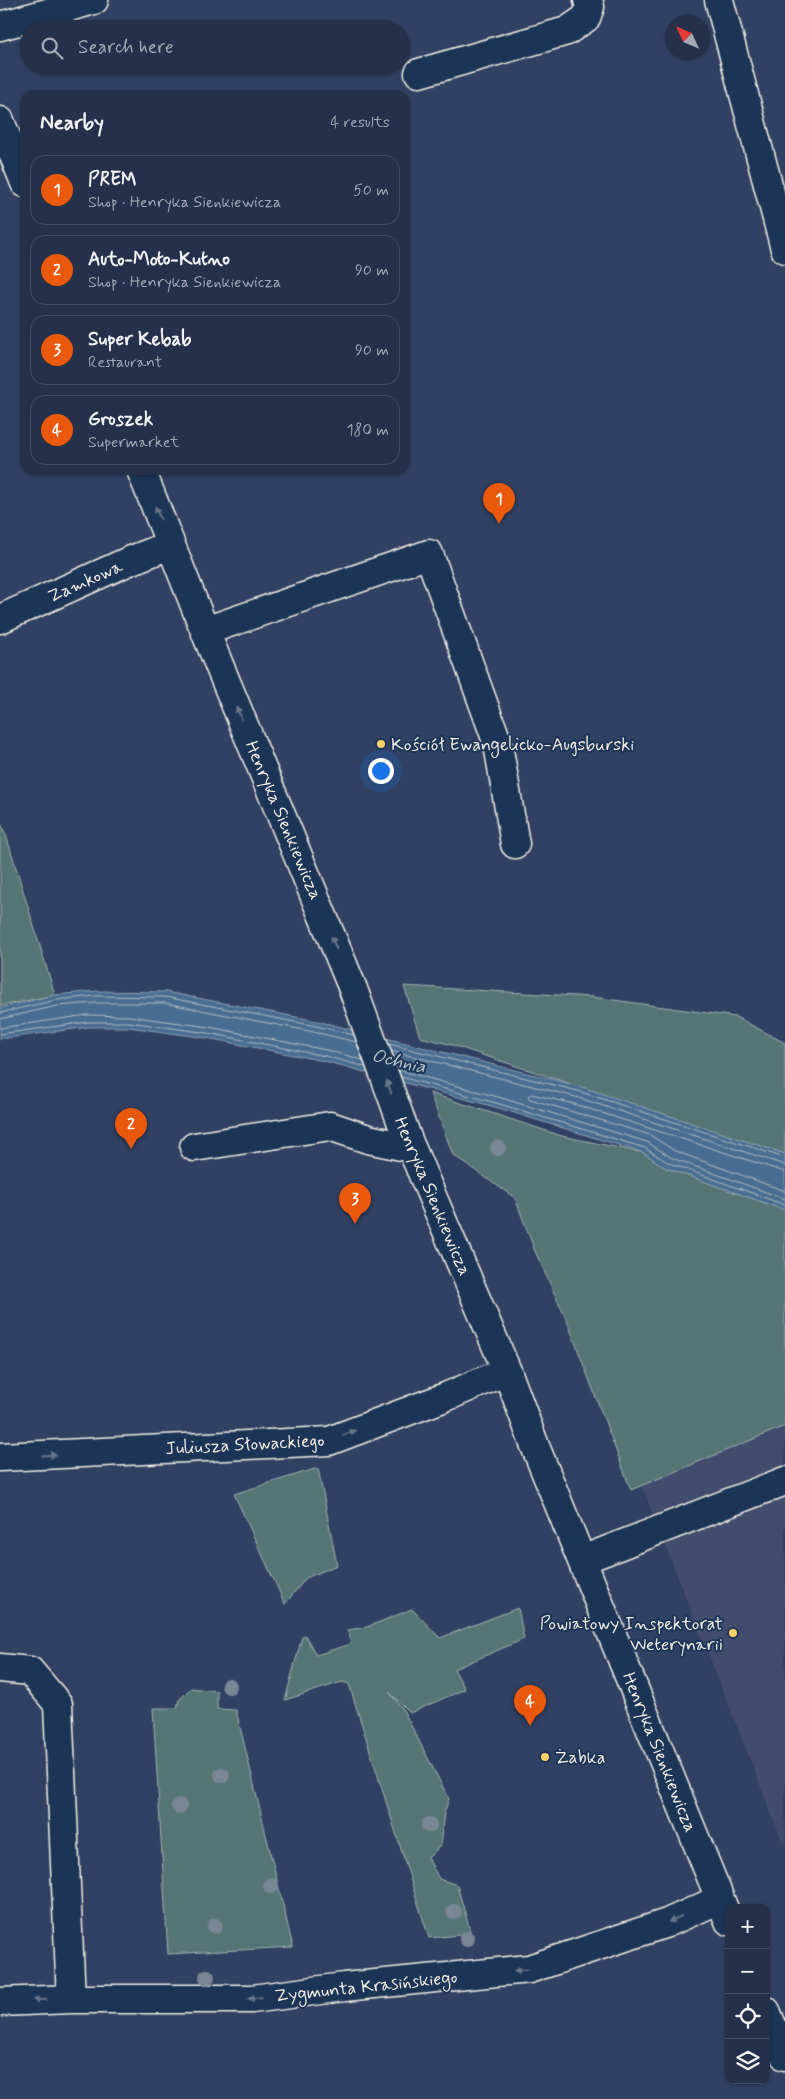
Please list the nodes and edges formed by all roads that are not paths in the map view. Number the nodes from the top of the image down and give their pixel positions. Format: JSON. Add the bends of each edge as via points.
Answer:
{"nodes":[{"id":1,"x":94,"y":0,"type":"edge"},
{"id":2,"x":588,"y":0,"type":"edge"},
{"id":3,"x":719,"y":0,"type":"edge"},
{"id":4,"x":20,"y":20,"type":"edge"},
{"id":5,"x":22,"y":20,"type":"edge"},
{"id":6,"x":0,"y":26,"type":"edge"},
{"id":7,"x":419,"y":73,"type":"dead end"},
{"id":8,"x":0,"y":121,"type":"edge"},
{"id":9,"x":20,"y":171,"type":"edge"},
{"id":10,"x":785,"y":249,"type":"edge"},
{"id":11,"x":143,"y":475,"type":"edge"},
{"id":12,"x":170,"y":545,"type":"junction"},
{"id":13,"x":0,"y":619,"type":"edge"},
{"id":14,"x":205,"y":631,"type":"junction"},
{"id":15,"x":515,"y":844,"type":"dead end"},
{"id":16,"x":408,"y":1140,"type":"junction"},
{"id":17,"x":194,"y":1147,"type":"dead end"},
{"id":18,"x":507,"y":1371,"type":"junction"},
{"id":19,"x":0,"y":1457,"type":"edge"},
{"id":20,"x":785,"y":1481,"type":"edge"},
{"id":21,"x":582,"y":1560,"type":"junction"},
{"id":22,"x":0,"y":1668,"type":"edge"},
{"id":23,"x":724,"y":1910,"type":"edge"},
{"id":24,"x":71,"y":1999,"type":"junction"},
{"id":25,"x":0,"y":2002,"type":"edge"},
{"id":26,"x":770,"y":2020,"type":"edge"},
{"id":27,"x":785,"y":2056,"type":"edge"}],
"edges":[{"from":1,"to":5,"type":"street"},
{"from":2,"to":7,"type":"street","via":[[590,7],[586,18],[567,31]]},
{"from":3,"to":10,"type":"street"},
{"from":4,"to":6,"type":"street"},
{"from":8,"to":9,"type":"street"},
{"from":12,"to":11,"type":"street","name":"Henryka Sienkiewicza","one_way":true},
{"from":12,"to":13,"type":"street","name":"Zamkowa"},
{"from":12,"to":14,"type":"street","name":"Henryka Sienkiewicza"},
{"from":14,"to":15,"type":"street","via":[[429,554],[498,744]]},
{"from":16,"to":14,"type":"street","name":"Henryka Sienkiewicza","one_way":true,"via":[[353,989]]},
{"from":16,"to":17,"type":"street","via":[[368,1139],[330,1126]]},
{"from":16,"to":18,"type":"street","name":"Henryka Sienkiewicza"},
{"from":19,"to":18,"type":"street","name":"Juliusza Słowackiego","one_way":true,"via":[[329,1441]]},
{"from":18,"to":21,"type":"street","name":"Henryka Sienkiewicza"},
{"from":20,"to":21,"type":"street"},
{"from":21,"to":23,"type":"street","name":"Henryka Sienkiewicza"},
{"from":22,"to":24,"type":"street","via":[[30,1671],[58,1704]]},
{"from":23,"to":24,"type":"street","name":"Zygmunta Krasińskiego","one_way":true,"via":[[667,1922],[529,1969],[252,1999]]},
{"from":24,"to":25,"type":"street","name":"Zygmunta Krasińskiego","one_way":true},
{"from":26,"to":27,"type":"street"}]}
